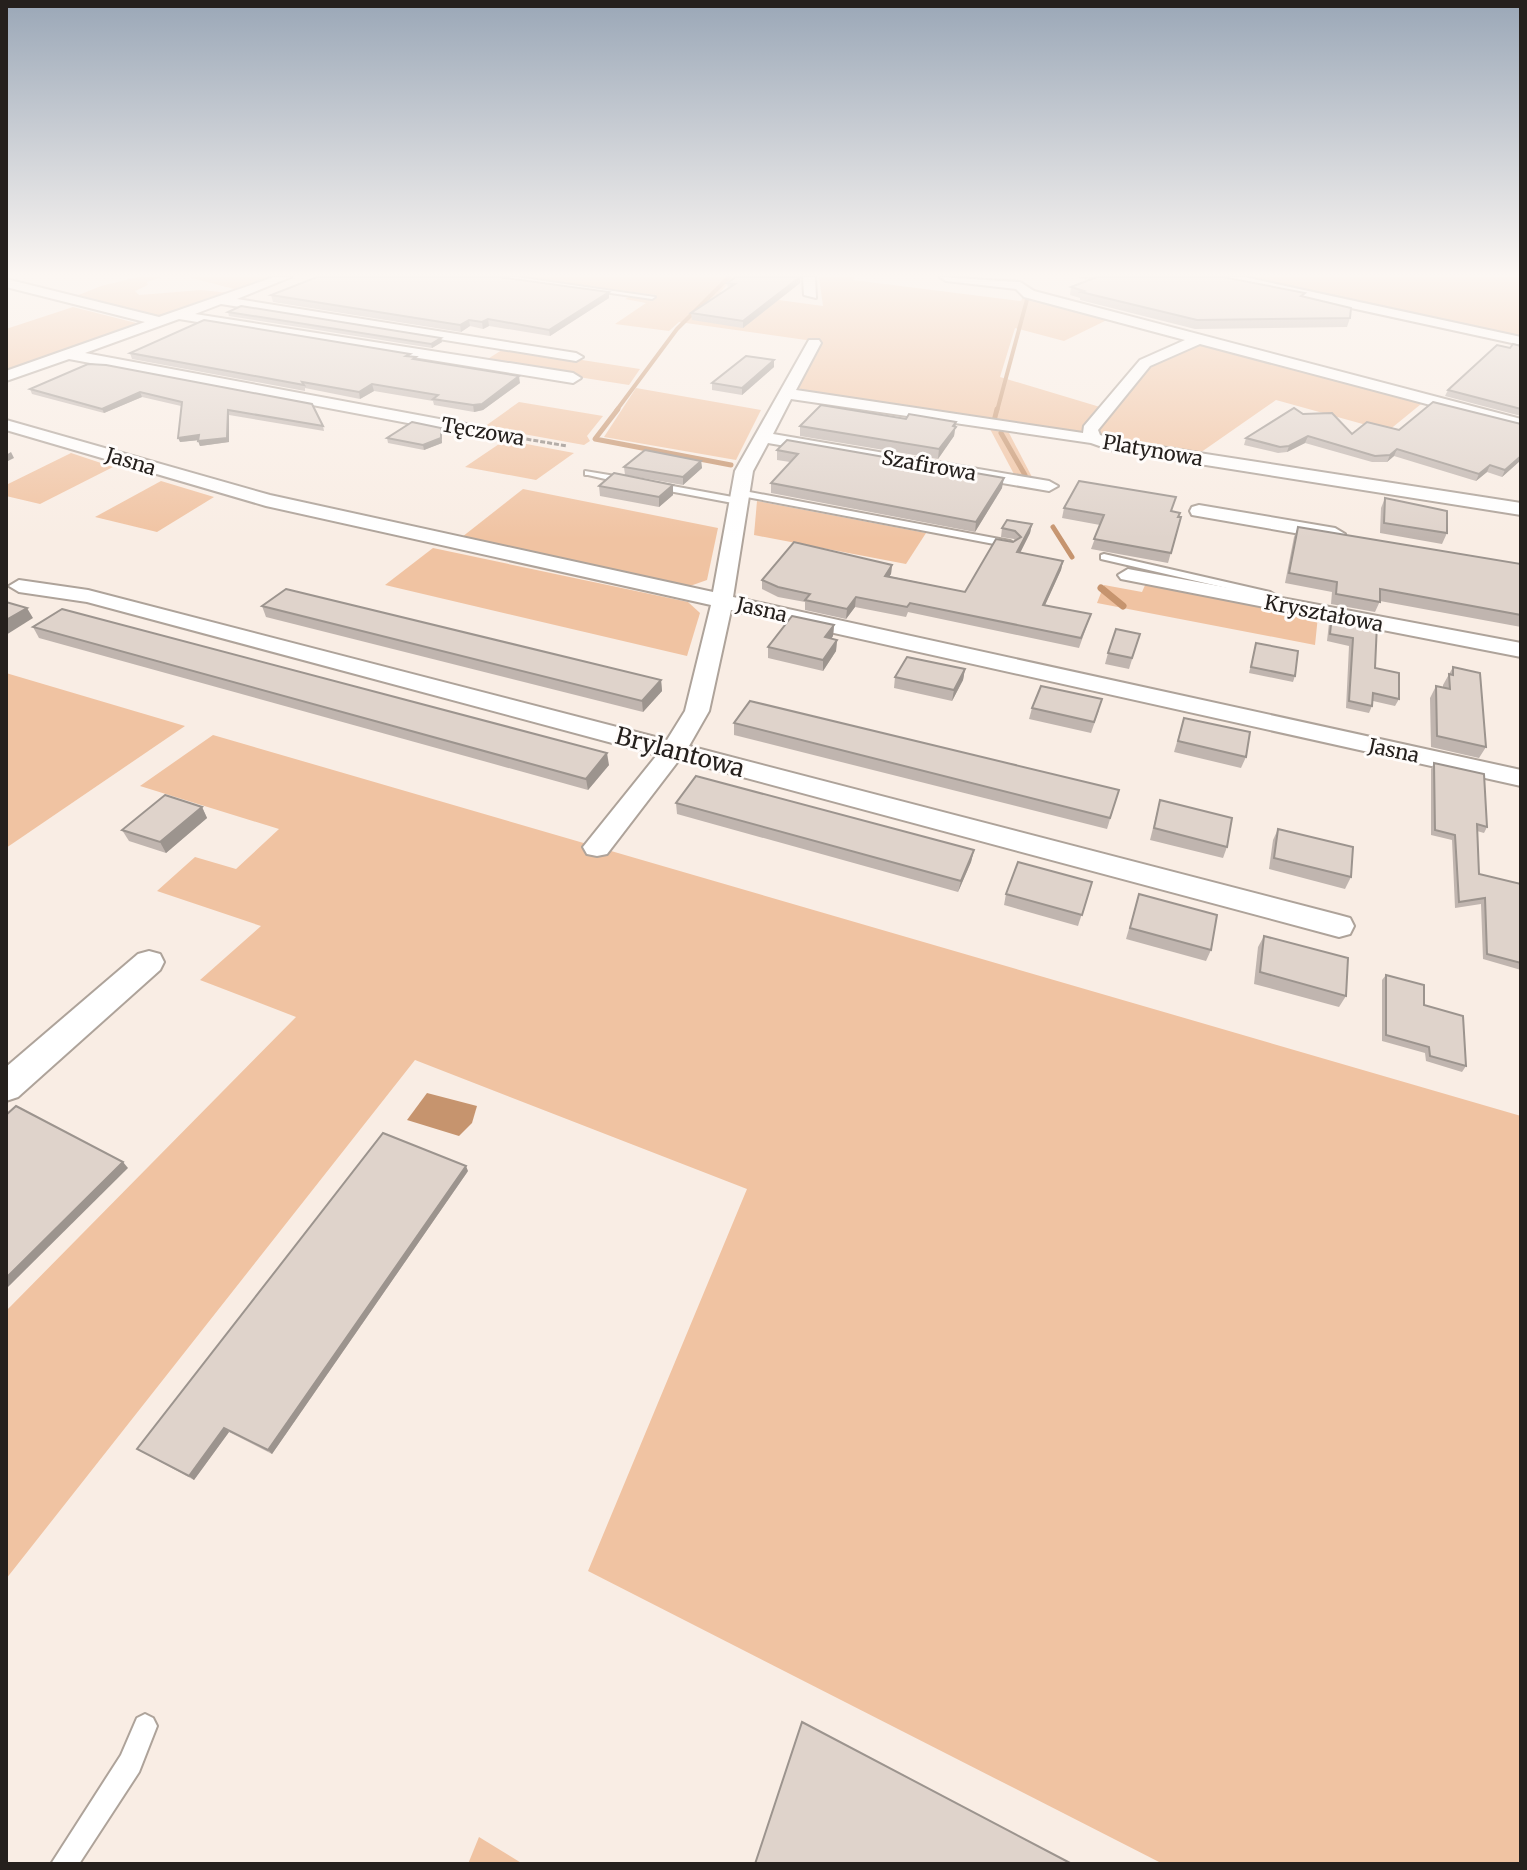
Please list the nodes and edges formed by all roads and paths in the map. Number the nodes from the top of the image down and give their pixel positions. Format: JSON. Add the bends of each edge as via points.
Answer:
{"nodes":[{"id":1,"x":39,"y":364,"type":"edge"},
{"id":2,"x":122,"y":364,"type":"edge"},
{"id":3,"x":487,"y":364,"type":"edge"},
{"id":4,"x":802,"y":364,"type":"edge"},
{"id":5,"x":1144,"y":364,"type":"edge"},
{"id":6,"x":1294,"y":364,"type":"edge"},
{"id":7,"x":6,"y":376,"type":"edge"},
{"id":8,"x":573,"y":378,"type":"dead end"},
{"id":9,"x":785,"y":393,"type":"junction"},
{"id":10,"x":1521,"y":424,"type":"edge"},
{"id":11,"x":6,"y":425,"type":"edge"},
{"id":12,"x":466,"y":429,"type":"joint"},
{"id":13,"x":762,"y":437,"type":"junction"},
{"id":14,"x":1093,"y":438,"type":"junction"},
{"id":15,"x":567,"y":446,"type":"dead end"},
{"id":16,"x":588,"y":473,"type":"dead end"},
{"id":17,"x":633,"y":482,"type":"edge"},
{"id":18,"x":648,"y":484,"type":"edge"},
{"id":19,"x":1049,"y":486,"type":"dead end"},
{"id":20,"x":738,"y":497,"type":"junction"},
{"id":21,"x":1521,"y":509,"type":"edge"},
{"id":22,"x":1199,"y":511,"type":"dead end"},
{"id":23,"x":1352,"y":537,"type":"edge"},
{"id":24,"x":1012,"y":545,"type":"edge"},
{"id":25,"x":1104,"y":557,"type":"edge"},
{"id":26,"x":1128,"y":575,"type":"dead end"},
{"id":27,"x":19,"y":586,"type":"dead end"},
{"id":28,"x":1270,"y":595,"type":"joint"},
{"id":29,"x":721,"y":599,"type":"junction"},
{"id":30,"x":1521,"y":641,"type":"edge"},
{"id":31,"x":1521,"y":650,"type":"edge"},
{"id":32,"x":674,"y":750,"type":"junction"},
{"id":33,"x":1521,"y":778,"type":"edge"},
{"id":34,"x":597,"y":847,"type":"dead end"},
{"id":35,"x":1339,"y":926,"type":"dead end"},
{"id":36,"x":149,"y":962,"type":"dead end"},
{"id":37,"x":6,"y":1087,"type":"edge"},
{"id":38,"x":145,"y":1726,"type":"dead end"},
{"id":39,"x":64,"y":1864,"type":"edge"}],
"edges":[{"from":1,"to":7,"type":"street"},
{"from":2,"to":12,"type":"street","name":"Tęczowa"},
{"from":3,"to":8,"type":"street"},
{"from":4,"to":9,"type":"street"},
{"from":5,"to":14,"type":"street","via":[[1090,430]]},
{"from":6,"to":10,"type":"street"},
{"from":9,"to":13,"type":"street"},
{"from":9,"to":14,"type":"street","name":"Platynowa"},
{"from":11,"to":29,"type":"street","name":"Jasna","via":[[266,500]]},
{"from":12,"to":15,"type":"path","name":"Tęczowa"},
{"from":13,"to":19,"type":"street","name":"Szafirowa"},
{"from":13,"to":20,"type":"street","via":[[744,471]]},
{"from":14,"to":21,"type":"street","name":"Platynowa"},
{"from":16,"to":17,"type":"lane"},
{"from":18,"to":20,"type":"lane"},
{"from":20,"to":24,"type":"lane"},
{"from":20,"to":29,"type":"street"},
{"from":22,"to":23,"type":"street"},
{"from":25,"to":28,"type":"lane"},
{"from":26,"to":31,"type":"street","name":"Kryształowa"},
{"from":27,"to":32,"type":"street","name":"Brylantowa","via":[[88,596]]},
{"from":28,"to":30,"type":"street"},
{"from":29,"to":32,"type":"street","via":[[697,711]]},
{"from":29,"to":33,"type":"street","name":"Jasna"},
{"from":32,"to":34,"type":"street"},
{"from":32,"to":35,"type":"street","name":"Brylantowa"},
{"from":36,"to":37,"type":"street"},
{"from":38,"to":39,"type":"lane","via":[[130,1763]]}]}
